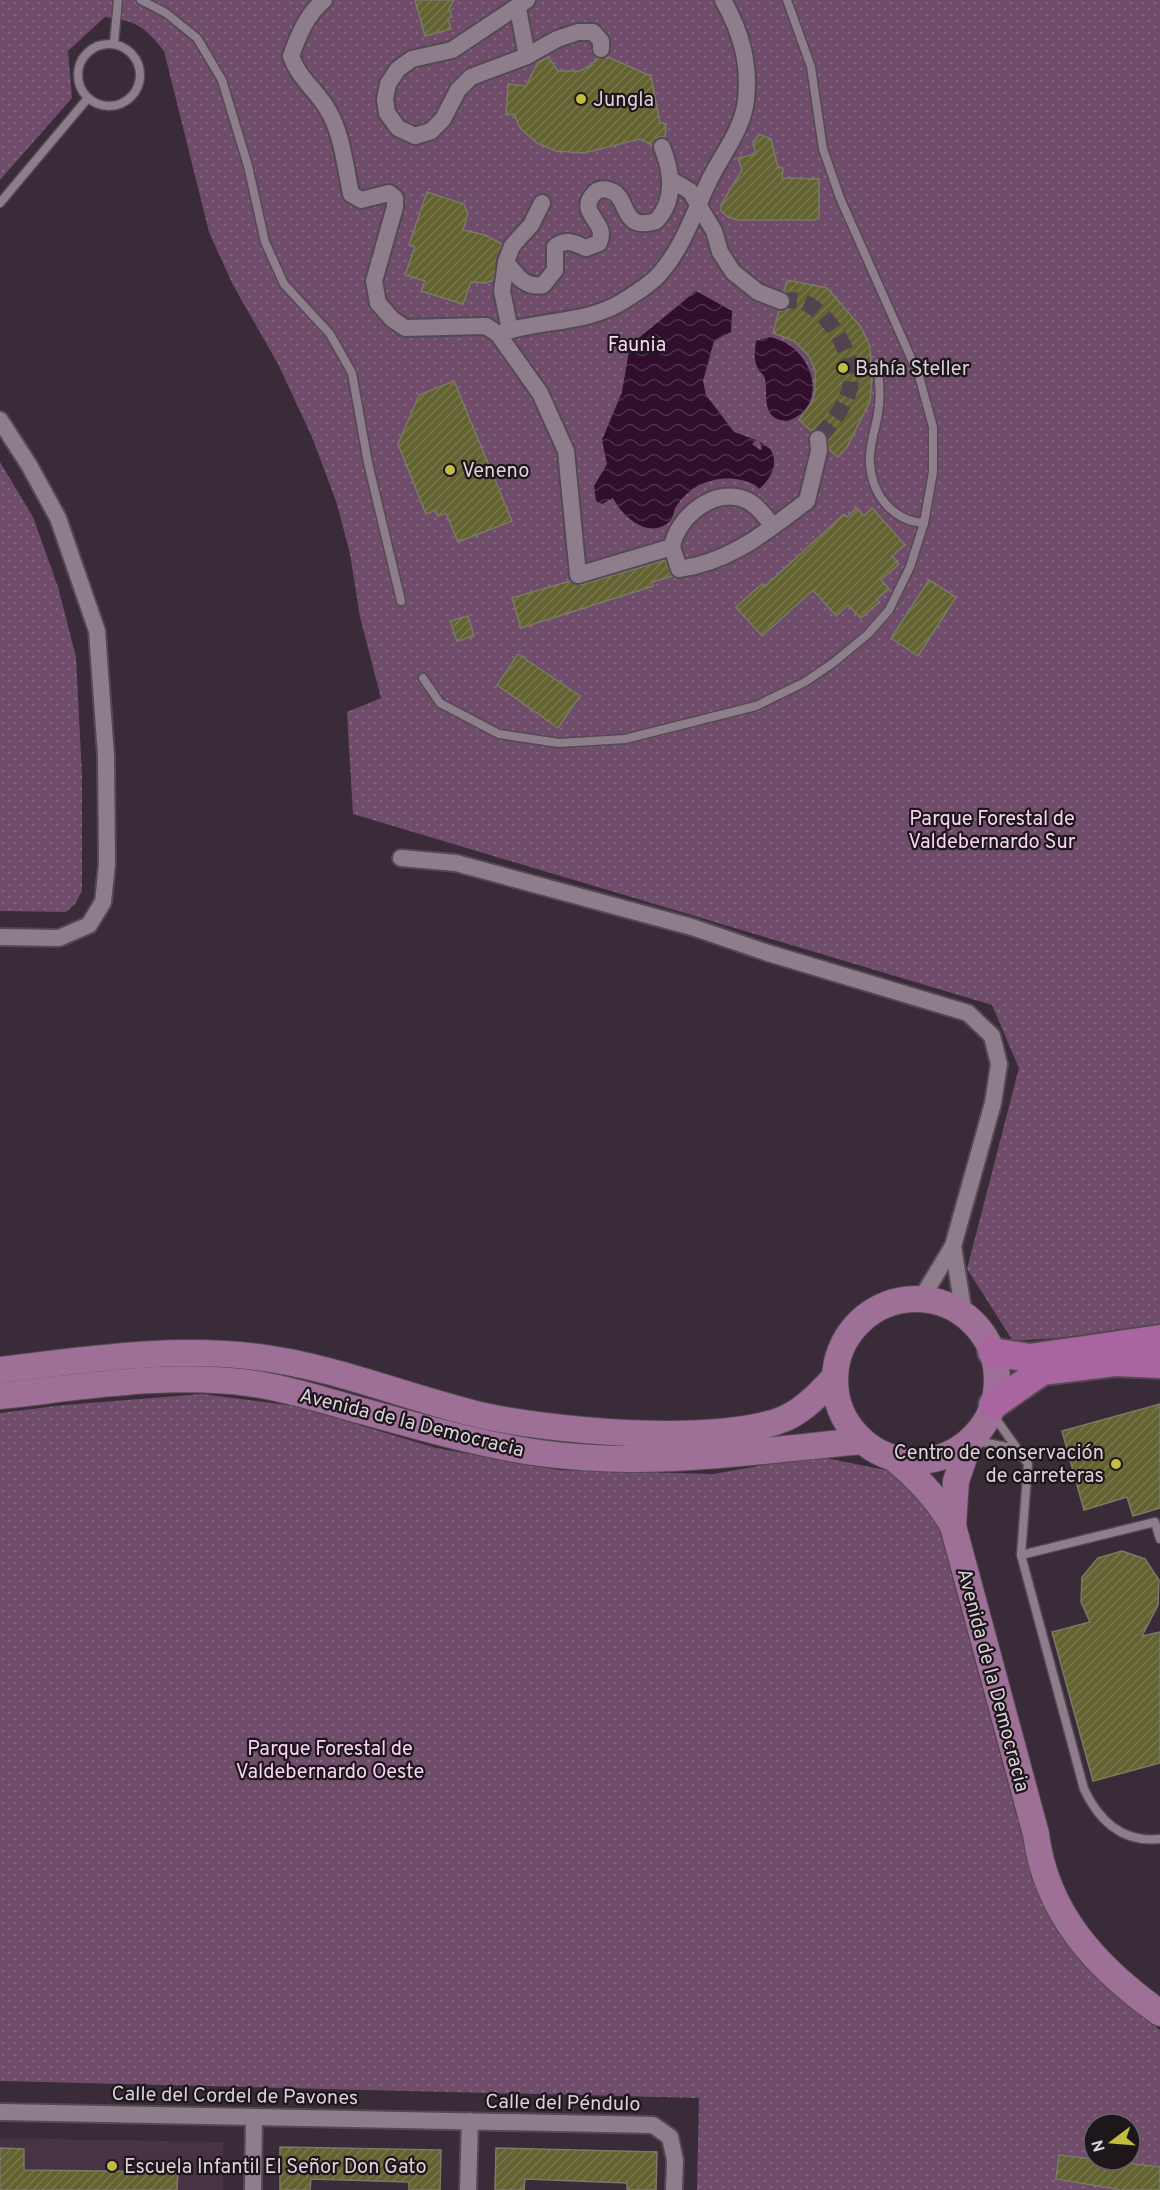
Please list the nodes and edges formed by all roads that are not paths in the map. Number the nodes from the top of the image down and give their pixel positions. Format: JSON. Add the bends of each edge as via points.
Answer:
{"nodes":[{"id":1,"x":118,"y":0,"type":"edge"},
{"id":2,"x":141,"y":0,"type":"edge"},
{"id":3,"x":324,"y":0,"type":"edge"},
{"id":4,"x":723,"y":0,"type":"edge"},
{"id":5,"x":787,"y":0,"type":"edge"},
{"id":6,"x":522,"y":4,"type":"edge"},
{"id":7,"x":114,"y":43,"type":"junction"},
{"id":8,"x":601,"y":49,"type":"dead end"},
{"id":9,"x":527,"y":56,"type":"junction"},
{"id":10,"x":88,"y":98,"type":"junction"},
{"id":11,"x":662,"y":147,"type":"dead end"},
{"id":12,"x":670,"y":180,"type":"junction"},
{"id":13,"x":0,"y":203,"type":"edge"},
{"id":14,"x":542,"y":203,"type":"dead end"},
{"id":15,"x":699,"y":205,"type":"junction"},
{"id":16,"x":506,"y":262,"type":"junction"},
{"id":17,"x":781,"y":301,"type":"tunnel mouth"},
{"id":18,"x":504,"y":332,"type":"junction"},
{"id":19,"x":878,"y":363,"type":"dead end"},
{"id":20,"x":0,"y":420,"type":"edge"},
{"id":21,"x":818,"y":439,"type":"tunnel mouth"},
{"id":22,"x":924,"y":523,"type":"junction"},
{"id":23,"x":773,"y":526,"type":"junction"},
{"id":24,"x":672,"y":547,"type":"junction"},
{"id":25,"x":401,"y":601,"type":"dead end"},
{"id":26,"x":423,"y":678,"type":"dead end"},
{"id":27,"x":401,"y":858,"type":"dead end"},
{"id":28,"x":0,"y":937,"type":"edge"},
{"id":29,"x":953,"y":1246,"type":"junction"},
{"id":30,"x":921,"y":1299,"type":"junction"},
{"id":31,"x":964,"y":1316,"type":"junction"},
{"id":32,"x":1160,"y":1339,"type":"edge"},
{"id":33,"x":992,"y":1352,"type":"junction"},
{"id":34,"x":1160,"y":1364,"type":"edge"},
{"id":35,"x":0,"y":1370,"type":"edge"},
{"id":36,"x":834,"y":1378,"type":"junction"},
{"id":37,"x":0,"y":1396,"type":"edge"},
{"id":38,"x":992,"y":1408,"type":"junction"},
{"id":39,"x":861,"y":1441,"type":"junction"},
{"id":40,"x":970,"y":1441,"type":"junction"},
{"id":41,"x":1024,"y":1458,"type":"junction"},
{"id":42,"x":896,"y":1460,"type":"junction"},
{"id":43,"x":953,"y":1526,"type":"junction"},
{"id":44,"x":1160,"y":1539,"type":"edge"},
{"id":45,"x":1021,"y":1555,"type":"junction"},
{"id":46,"x":1036,"y":1834,"type":"junction"},
{"id":47,"x":1160,"y":1839,"type":"edge"},
{"id":48,"x":1160,"y":1994,"type":"edge"},
{"id":49,"x":1160,"y":2013,"type":"edge"},
{"id":50,"x":0,"y":2112,"type":"edge"},
{"id":51,"x":254,"y":2117,"type":"junction"},
{"id":52,"x":470,"y":2121,"type":"junction"},
{"id":53,"x":253,"y":2190,"type":"edge"},
{"id":54,"x":468,"y":2190,"type":"edge"},
{"id":55,"x":674,"y":2190,"type":"edge"}],
"edges":[{"from":1,"to":7,"type":"lane"},
{"from":2,"to":25,"type":"lane","via":[[197,38],[222,80],[274,263],[284,284],[330,334],[352,373],[368,462]]},
{"from":3,"to":18,"type":"street","via":[[302,27],[291,56],[306,84],[327,108],[341,145],[351,194],[361,200],[389,193],[395,198],[374,281],[378,303],[405,328],[486,326]]},
{"from":4,"to":15,"type":"street","via":[[739,29],[746,59],[746,102],[734,137]]},
{"from":5,"to":22,"type":"lane","via":[[811,67],[823,149],[840,198],[919,376],[933,427],[933,472]]},
{"from":6,"to":9,"type":"street"},
{"from":6,"to":9,"type":"street","via":[[452,50],[404,64],[388,84],[387,113],[407,134],[424,134],[437,127],[453,97],[471,76]]},
{"from":7,"to":10,"type":"lane","via":[[93,48],[80,64],[80,86]]},
{"from":7,"to":10,"type":"lane","via":[[133,53],[141,73],[140,83],[128,101],[118,105],[108,106]]},
{"from":8,"to":9,"type":"street","via":[[601,41],[593,32],[578,32]]},
{"from":10,"to":13,"type":"lane"},
{"from":11,"to":12,"type":"street"},
{"from":12,"to":15,"type":"street","via":[[690,192]]},
{"from":12,"to":16,"type":"street","via":[[666,208],[656,221],[647,224],[629,217],[611,190],[594,192],[588,204],[600,229],[599,243],[586,248],[568,241],[559,243],[555,247],[555,270],[543,285],[534,287],[521,281]]},
{"from":14,"to":16,"type":"street","via":[[531,225],[512,246]]},
{"from":15,"to":17,"type":"street","via":[[733,272],[758,292]]},
{"from":15,"to":18,"type":"street","via":[[661,273],[624,301],[576,321],[518,326]]},
{"from":16,"to":18,"type":"street","via":[[502,291]]},
{"from":18,"to":24,"type":"street","via":[[540,393],[566,451],[578,575]]},
{"from":19,"to":22,"type":"lane","via":[[879,404],[870,463],[873,481],[880,498],[893,513]]},
{"from":20,"to":28,"type":"street","via":[[58,518],[97,631],[106,756],[107,864],[103,902],[89,925],[59,938]]},
{"from":21,"to":23,"type":"street","via":[[819,451],[807,501]]},
{"from":22,"to":26,"type":"lane","via":[[910,567],[882,618],[833,663],[756,706],[625,739],[559,743],[499,734],[440,703]]},
{"from":23,"to":24,"type":"street","via":[[730,555],[700,566],[679,569]]},
{"from":23,"to":24,"type":"street","via":[[746,500],[722,497],[705,503],[689,518]]},
{"from":27,"to":29,"type":"street","via":[[456,863],[681,924],[968,1013],[992,1036],[999,1064],[993,1103]]},
{"from":29,"to":30,"type":"street"},
{"from":29,"to":31,"type":"street"},
{"from":30,"to":31,"type":"main road","via":[[944,1304]]},
{"from":30,"to":36,"type":"main road","via":[[889,1303],[861,1320],[842,1346]]},
{"from":31,"to":33,"type":"main road","via":[[981,1332]]},
{"from":32,"to":33,"type":"highway","via":[[1030,1358]]},
{"from":33,"to":38,"type":"main road","via":[[996,1371]]},
{"from":34,"to":38,"type":"highway","via":[[1115,1362],[1042,1371]]},
{"from":35,"to":36,"type":"main road","name":"Avenida de la Democracia","via":[[127,1356],[195,1353],[258,1357],[319,1369],[473,1414],[549,1426],[634,1432],[708,1432],[765,1425],[803,1408]]},
{"from":36,"to":39,"type":"main road","via":[[841,1412]]},
{"from":37,"to":39,"type":"main road","name":"Avenida de la Democracia","via":[[118,1383],[195,1379],[250,1383],[462,1439],[542,1453],[634,1459]]},
{"from":38,"to":40,"type":"main road"},
{"from":38,"to":41,"type":"lane"},
{"from":39,"to":42,"type":"main road"},
{"from":40,"to":41,"type":"lane","via":[[1007,1447]]},
{"from":40,"to":42,"type":"main road","via":[[934,1460]]},
{"from":40,"to":43,"type":"main road","name":"Avenida de la Democracia","via":[[956,1481]]},
{"from":41,"to":45,"type":"lane","via":[[1029,1476]]},
{"from":42,"to":43,"type":"main road","name":"Avenida de la Democracia","via":[[933,1495]]},
{"from":43,"to":46,"type":"main road","name":"Avenida de la Democracia"},
{"from":44,"to":45,"type":"lane","via":[[1155,1521]]},
{"from":45,"to":47,"type":"lane","via":[[1084,1789],[1093,1809],[1129,1837]]},
{"from":46,"to":48,"type":"main road","name":"Avenida de la Democracia","via":[[1075,1913],[1126,1966]]},
{"from":46,"to":49,"type":"main road","name":"Avenida de la Democracia","via":[[1046,1879],[1065,1920],[1095,1958]]},
{"from":50,"to":51,"type":"street","name":"Calle del Cordel de Pavones"},
{"from":51,"to":52,"type":"street","name":"Calle del Cordel de Pavones"},
{"from":51,"to":53,"type":"street"},
{"from":52,"to":54,"type":"street"},
{"from":52,"to":55,"type":"street","name":"Calle del Péndulo","via":[[653,2125],[670,2137],[675,2160]]}]}
